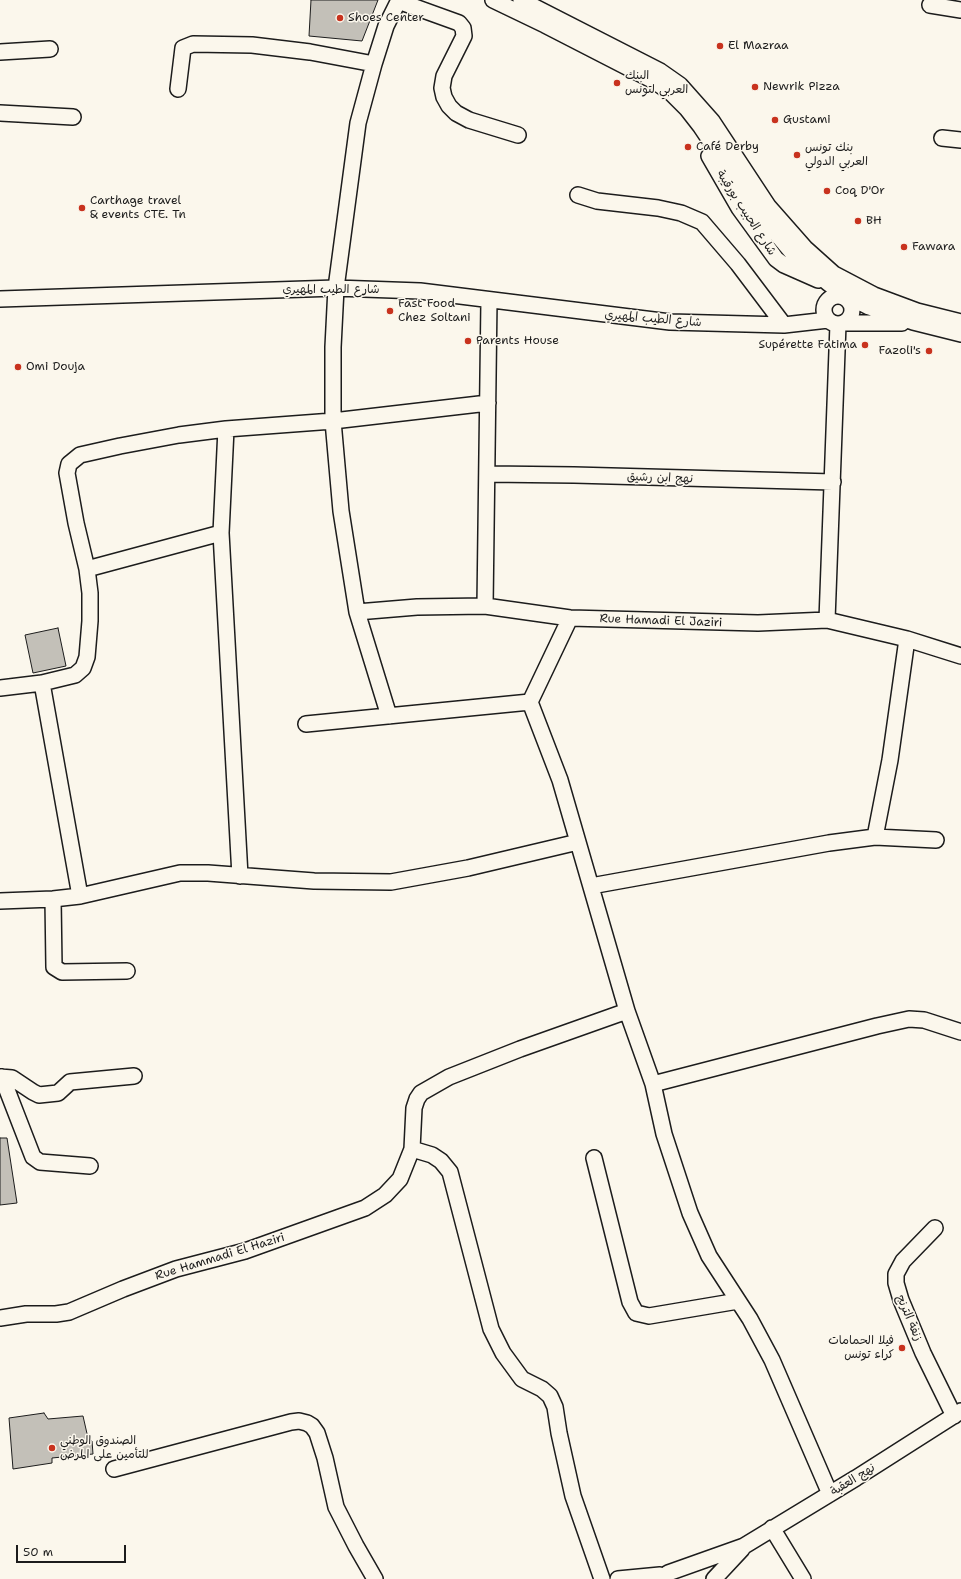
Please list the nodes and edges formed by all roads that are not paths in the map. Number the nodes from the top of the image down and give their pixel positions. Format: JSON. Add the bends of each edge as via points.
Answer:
{"nodes":[{"id":1,"x":399,"y":0,"type":"edge"},
{"id":2,"x":493,"y":0,"type":"edge"},
{"id":3,"x":521,"y":0,"type":"edge"},
{"id":4,"x":930,"y":6,"type":"dead end"},
{"id":5,"x":961,"y":10,"type":"edge"},
{"id":6,"x":50,"y":49,"type":"dead end"},
{"id":7,"x":0,"y":52,"type":"edge"},
{"id":8,"x":374,"y":64,"type":"junction"},
{"id":9,"x":655,"y":80,"type":"junction"},
{"id":10,"x":178,"y":89,"type":"dead end"},
{"id":11,"x":0,"y":113,"type":"edge"},
{"id":12,"x":73,"y":117,"type":"dead end"},
{"id":13,"x":518,"y":135,"type":"dead end"},
{"id":14,"x":942,"y":138,"type":"dead end"},
{"id":15,"x":961,"y":140,"type":"edge"},
{"id":16,"x":578,"y":195,"type":"dead end"},
{"id":17,"x":336,"y":288,"type":"junction"},
{"id":18,"x":846,"y":292,"type":"junction"},
{"id":19,"x":0,"y":299,"type":"edge"},
{"id":20,"x":489,"y":300,"type":"junction"},
{"id":21,"x":913,"y":322,"type":"junction"},
{"id":22,"x":961,"y":322,"type":"edge"},
{"id":23,"x":837,"y":323,"type":"junction"},
{"id":24,"x":784,"y":325,"type":"junction"},
{"id":25,"x":961,"y":334,"type":"edge"},
{"id":26,"x":488,"y":403,"type":"junction"},
{"id":27,"x":333,"y":421,"type":"junction"},
{"id":28,"x":226,"y":429,"type":"junction"},
{"id":29,"x":487,"y":474,"type":"junction"},
{"id":30,"x":833,"y":482,"type":"junction"},
{"id":31,"x":220,"y":533,"type":"junction"},
{"id":32,"x":87,"y":569,"type":"junction"},
{"id":33,"x":485,"y":606,"type":"junction"},
{"id":34,"x":357,"y":612,"type":"junction"},
{"id":35,"x":570,"y":618,"type":"junction"},
{"id":36,"x":827,"y":620,"type":"junction"},
{"id":37,"x":907,"y":639,"type":"junction"},
{"id":38,"x":961,"y":656,"type":"edge"},
{"id":39,"x":42,"y":683,"type":"junction"},
{"id":40,"x":0,"y":688,"type":"edge"},
{"id":41,"x":530,"y":702,"type":"junction"},
{"id":42,"x":389,"y":716,"type":"junction"},
{"id":43,"x":306,"y":724,"type":"dead end"},
{"id":44,"x":874,"y":837,"type":"junction"},
{"id":45,"x":936,"y":840,"type":"dead end"},
{"id":46,"x":578,"y":842,"type":"junction"},
{"id":47,"x":240,"y":876,"type":"junction"},
{"id":48,"x":591,"y":886,"type":"junction"},
{"id":49,"x":80,"y":896,"type":"junction"},
{"id":50,"x":53,"y":899,"type":"junction"},
{"id":51,"x":0,"y":901,"type":"edge"},
{"id":52,"x":127,"y":971,"type":"dead end"},
{"id":53,"x":627,"y":1011,"type":"junction"},
{"id":54,"x":961,"y":1032,"type":"edge"},
{"id":55,"x":134,"y":1076,"type":"dead end"},
{"id":56,"x":1,"y":1077,"type":"edge"},
{"id":57,"x":653,"y":1084,"type":"junction"},
{"id":58,"x":412,"y":1149,"type":"junction"},
{"id":59,"x":594,"y":1158,"type":"dead end"},
{"id":60,"x":90,"y":1166,"type":"dead end"},
{"id":61,"x":935,"y":1228,"type":"dead end"},
{"id":62,"x":738,"y":1301,"type":"junction"},
{"id":63,"x":0,"y":1318,"type":"edge"},
{"id":64,"x":957,"y":1413,"type":"edge"},
{"id":65,"x":114,"y":1469,"type":"dead end"},
{"id":66,"x":830,"y":1494,"type":"junction"},
{"id":67,"x":772,"y":1528,"type":"junction"},
{"id":68,"x":744,"y":1546,"type":"junction"},
{"id":69,"x":661,"y":1576,"type":"edge"},
{"id":70,"x":375,"y":1579,"type":"edge"},
{"id":71,"x":602,"y":1579,"type":"edge"},
{"id":72,"x":618,"y":1579,"type":"edge"},
{"id":73,"x":686,"y":1579,"type":"edge"},
{"id":74,"x":714,"y":1579,"type":"edge"},
{"id":75,"x":803,"y":1579,"type":"edge"}],
"edges":[{"from":1,"to":8,"type":"street","via":[[386,26]]},
{"from":1,"to":13,"type":"street","via":[[459,23],[463,28],[464,36],[444,76],[442,88],[449,106],[469,120]]},
{"from":2,"to":9,"type":"street","name":"شارع الحبيب بورقيبة","via":[[535,20],[548,36],[560,44],[636,79]]},
{"from":3,"to":9,"type":"street","name":"شارع الحبيب بورقيبة"},
{"from":4,"to":5,"type":"street"},
{"from":6,"to":7,"type":"street"},
{"from":8,"to":10,"type":"street","via":[[310,52],[252,45],[193,44],[183,48]]},
{"from":8,"to":17,"type":"street","via":[[358,123]]},
{"from":9,"to":18,"type":"street","name":"شارع الحبيب بورقيبة","via":[[680,85],[698,103],[768,206],[804,248],[834,274]]},
{"from":9,"to":18,"type":"street","name":"شارع الحبيب بورقيبة","via":[[690,122],[739,208],[776,259],[812,279]]},
{"from":11,"to":12,"type":"street"},
{"from":14,"to":15,"type":"street"},
{"from":16,"to":24,"type":"street","via":[[597,201],[674,211],[702,222],[738,264]]},
{"from":17,"to":19,"type":"street","name":"شارع الطيب المهيري"},
{"from":17,"to":20,"type":"street","name":"شارع الطيب المهيري","via":[[420,292]]},
{"from":17,"to":27,"type":"street"},
{"from":18,"to":21,"type":"street","name":"شارع الحبيب بورقيبة","via":[[869,307]]},
{"from":18,"to":22,"type":"street","name":"شارع الحبيب بورقيبة","via":[[874,295]]},
{"from":18,"to":23,"type":"street","via":[[851,305],[851,316]]},
{"from":18,"to":23,"type":"street","via":[[829,300],[825,305],[824,310]]},
{"from":20,"to":24,"type":"street","name":"شارع الطيب المهيري","via":[[670,322]]},
{"from":20,"to":26,"type":"street"},
{"from":21,"to":23,"type":"street","name":"شارع الحبيب بورقيبة"},
{"from":21,"to":25,"type":"street","name":"شارع الحبيب بورقيبة"},
{"from":23,"to":24,"type":"street","name":"شارع الطيب المهيري"},
{"from":23,"to":30,"type":"street"},
{"from":26,"to":27,"type":"street"},
{"from":26,"to":29,"type":"street"},
{"from":27,"to":28,"type":"street"},
{"from":27,"to":34,"type":"street","via":[[341,511]]},
{"from":28,"to":31,"type":"street"},
{"from":28,"to":32,"type":"street","via":[[179,435],[87,453],[69,464],[67,473]]},
{"from":29,"to":30,"type":"street","name":"نهج ابن رشيق"},
{"from":29,"to":33,"type":"street"},
{"from":30,"to":36,"type":"street"},
{"from":31,"to":32,"type":"street"},
{"from":31,"to":47,"type":"street"},
{"from":32,"to":39,"type":"street","via":[[90,621],[87,657],[83,668],[75,675]]},
{"from":33,"to":34,"type":"street","name":"Rue Hamadi El Jaziri","via":[[417,607]]},
{"from":33,"to":35,"type":"street","name":"Rue Hamadi El Jaziri"},
{"from":34,"to":42,"type":"street"},
{"from":35,"to":36,"type":"street","name":"Rue Hamadi El Jaziri","via":[[758,624]]},
{"from":35,"to":41,"type":"street"},
{"from":36,"to":37,"type":"street","name":"Rue Hamadi El Jaziri"},
{"from":37,"to":38,"type":"street","name":"Rue Hamadi El Jaziri"},
{"from":37,"to":44,"type":"street","via":[[890,760]]},
{"from":39,"to":40,"type":"street"},
{"from":39,"to":49,"type":"street"},
{"from":41,"to":42,"type":"street"},
{"from":41,"to":46,"type":"street","via":[[560,780]]},
{"from":42,"to":43,"type":"street"},
{"from":44,"to":45,"type":"street"},
{"from":44,"to":48,"type":"street"},
{"from":46,"to":47,"type":"street","via":[[468,868],[391,882],[314,881]]},
{"from":46,"to":48,"type":"street"},
{"from":47,"to":49,"type":"street","via":[[180,873]]},
{"from":48,"to":53,"type":"street"},
{"from":49,"to":50,"type":"street"},
{"from":50,"to":51,"type":"street"},
{"from":50,"to":52,"type":"street","via":[[54,967],[62,972]]},
{"from":53,"to":57,"type":"street"},
{"from":53,"to":58,"type":"street","name":"Rue Hammadi El Haziri","via":[[520,1049],[428,1087],[421,1093],[416,1104]]},
{"from":54,"to":57,"type":"street","via":[[924,1020],[909,1019]]},
{"from":55,"to":56,"type":"street","via":[[70,1082],[58,1092],[39,1095],[12,1078]]},
{"from":56,"to":60,"type":"street","via":[[32,1157],[40,1162]]},
{"from":57,"to":62,"type":"street","via":[[664,1134],[690,1213],[709,1256]]},
{"from":58,"to":63,"type":"street","name":"Rue Hammadi El Haziri","via":[[400,1178],[385,1195],[365,1208],[245,1251],[176,1269],[69,1312]]},
{"from":58,"to":71,"type":"street","via":[[432,1155],[450,1172],[491,1330],[503,1353],[522,1379],[542,1389],[550,1396],[555,1407],[573,1496]]},
{"from":59,"to":62,"type":"street","via":[[630,1302],[636,1313],[649,1316]]},
{"from":61,"to":64,"type":"street","name":"زنفة الترنج","via":[[903,1261],[896,1274],[896,1283],[923,1353]]},
{"from":62,"to":66,"type":"street","via":[[772,1360]]},
{"from":64,"to":66,"type":"street","name":"نهج العقبة"},
{"from":65,"to":70,"type":"street","via":[[291,1422],[307,1423],[317,1433],[336,1507]]},
{"from":66,"to":67,"type":"street","name":"نهج العقبة"},
{"from":67,"to":68,"type":"street","name":"نهج العقبة"},
{"from":67,"to":75,"type":"street"},
{"from":68,"to":69,"type":"street"},
{"from":68,"to":74,"type":"street"},
{"from":69,"to":72,"type":"street"},
{"from":69,"to":73,"type":"street","via":[[677,1574]]}]}
